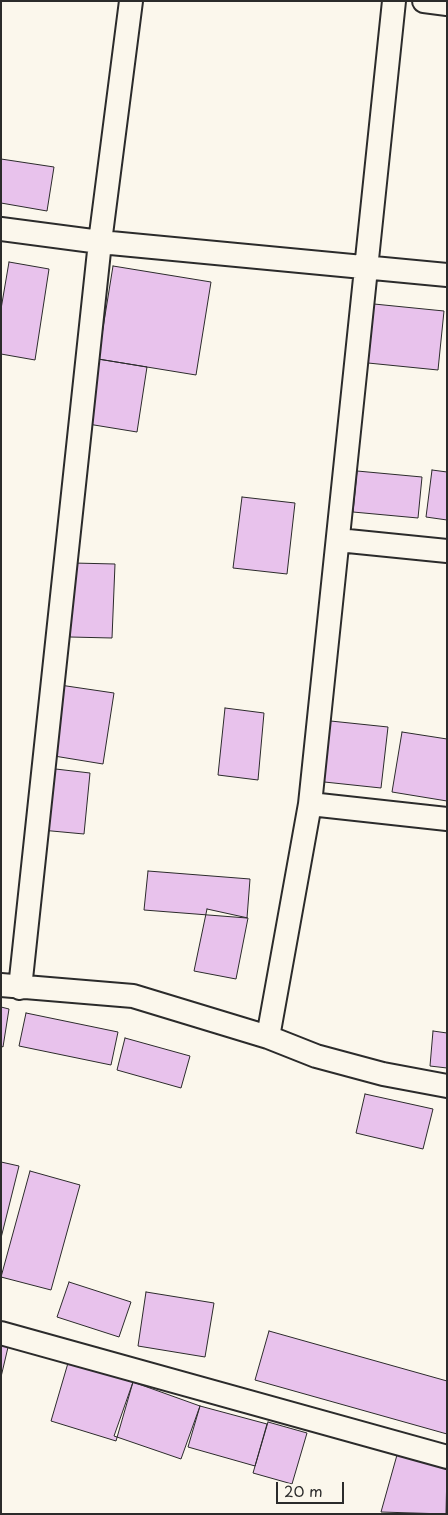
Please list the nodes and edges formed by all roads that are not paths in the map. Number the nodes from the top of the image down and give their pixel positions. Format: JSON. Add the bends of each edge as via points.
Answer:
{"nodes":[{"id":1,"x":131,"y":1,"type":"edge"},
{"id":2,"x":394,"y":1,"type":"edge"},
{"id":3,"x":424,"y":1,"type":"edge"},
{"id":4,"x":447,"y":4,"type":"edge"},
{"id":5,"x":1,"y":229,"type":"edge"},
{"id":6,"x":100,"y":242,"type":"junction"},
{"id":7,"x":366,"y":266,"type":"junction"},
{"id":8,"x":447,"y":275,"type":"edge"},
{"id":9,"x":338,"y":540,"type":"junction"},
{"id":10,"x":447,"y":551,"type":"edge"},
{"id":11,"x":310,"y":804,"type":"junction"},
{"id":12,"x":447,"y":819,"type":"edge"},
{"id":13,"x":10,"y":987,"type":"edge"},
{"id":14,"x":268,"y":1037,"type":"junction"},
{"id":15,"x":447,"y":1086,"type":"edge"},
{"id":16,"x":1,"y":1333,"type":"edge"},
{"id":17,"x":447,"y":1457,"type":"edge"}],
"edges":[{"from":1,"to":6,"type":"street"},
{"from":2,"to":7,"type":"street"},
{"from":3,"to":4,"type":"street"},
{"from":5,"to":6,"type":"street"},
{"from":6,"to":7,"type":"street"},
{"from":6,"to":13,"type":"street"},
{"from":7,"to":8,"type":"street"},
{"from":7,"to":9,"type":"street"},
{"from":9,"to":10,"type":"street"},
{"from":9,"to":11,"type":"street"},
{"from":11,"to":12,"type":"street"},
{"from":11,"to":14,"type":"street"},
{"from":13,"to":14,"type":"street","via":[[133,996]]},
{"from":14,"to":15,"type":"street","via":[[316,1056]]},
{"from":16,"to":17,"type":"street"}]}
